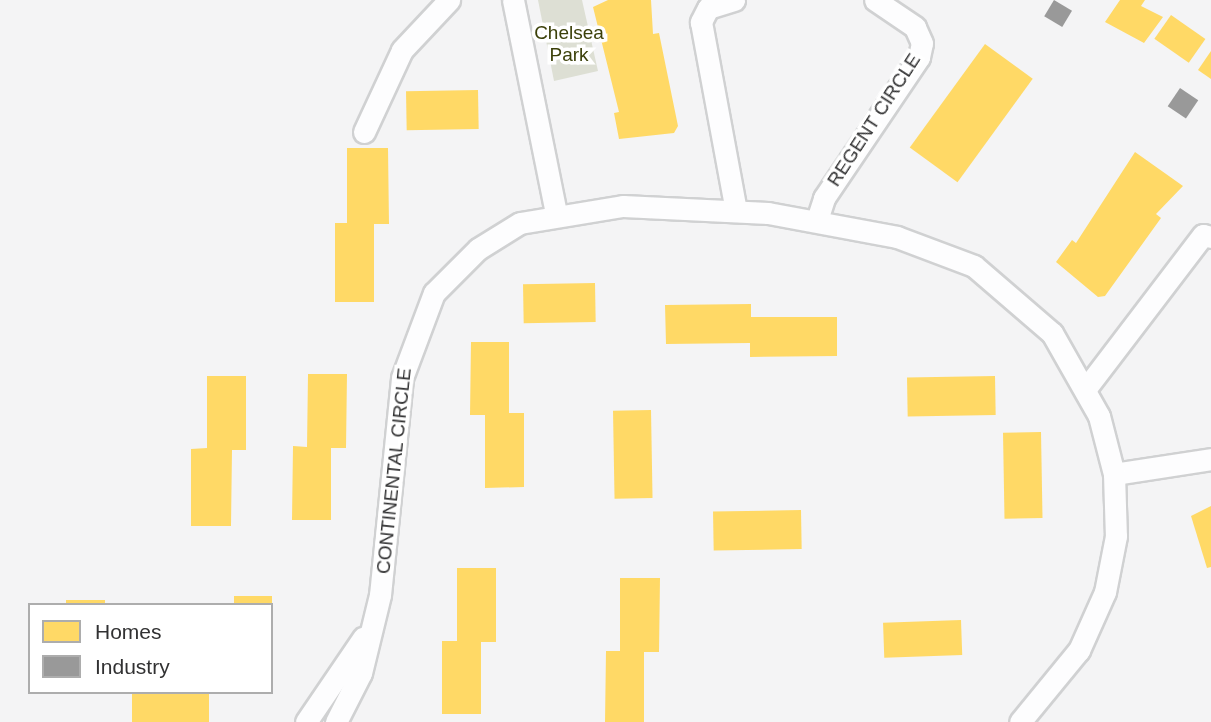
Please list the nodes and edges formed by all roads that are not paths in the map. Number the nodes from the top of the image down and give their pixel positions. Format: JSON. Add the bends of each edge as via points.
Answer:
{"nodes":[{"id":1,"x":449,"y":0,"type":"edge"},
{"id":2,"x":513,"y":0,"type":"edge"},
{"id":3,"x":734,"y":0,"type":"edge"},
{"id":4,"x":875,"y":0,"type":"edge"},
{"id":5,"x":364,"y":132,"type":"dead end"},
{"id":6,"x":736,"y":211,"type":"junction"},
{"id":7,"x":556,"y":215,"type":"junction"},
{"id":8,"x":817,"y":219,"type":"junction"},
{"id":9,"x":1211,"y":237,"type":"edge"},
{"id":10,"x":1087,"y":387,"type":"junction"},
{"id":11,"x":1211,"y":459,"type":"edge"},
{"id":12,"x":1114,"y":474,"type":"junction"},
{"id":13,"x":368,"y":631,"type":"junction"},
{"id":14,"x":306,"y":722,"type":"edge"},
{"id":15,"x":336,"y":722,"type":"edge"},
{"id":16,"x":1020,"y":722,"type":"edge"}],
"edges":[{"from":1,"to":5,"type":"street","via":[[402,50]]},
{"from":2,"to":7,"type":"street"},
{"from":3,"to":6,"type":"street","via":[[708,8],[701,22]]},
{"from":4,"to":8,"type":"street","name":"REGENT CIRCLE","via":[[915,27],[922,43],[919,57],[824,198]]},
{"from":6,"to":7,"type":"street","name":"CONTINENTAL CIRCLE","via":[[622,206]]},
{"from":6,"to":8,"type":"street","name":"CONTINENTAL CIRCLE"},
{"from":7,"to":13,"type":"street","name":"CONTINENTAL CIRCLE","via":[[520,223],[478,249],[442,283],[420,317],[402,378],[388,558]]},
{"from":8,"to":10,"type":"street","name":"CONTINENTAL CIRCLE","via":[[897,237],[974,266],[1034,313]]},
{"from":9,"to":10,"type":"street","via":[[1203,235]]},
{"from":10,"to":12,"type":"street","name":"CONTINENTAL CIRCLE"},
{"from":11,"to":12,"type":"street"},
{"from":12,"to":16,"type":"street","name":"CONTINENTAL CIRCLE","via":[[1116,536],[1094,622],[1062,677]]},
{"from":13,"to":14,"type":"street","name":"CONTINENTAL CIRCLE"},
{"from":13,"to":15,"type":"street","name":"CONTINENTAL CIRCLE","via":[[360,673]]}]}
